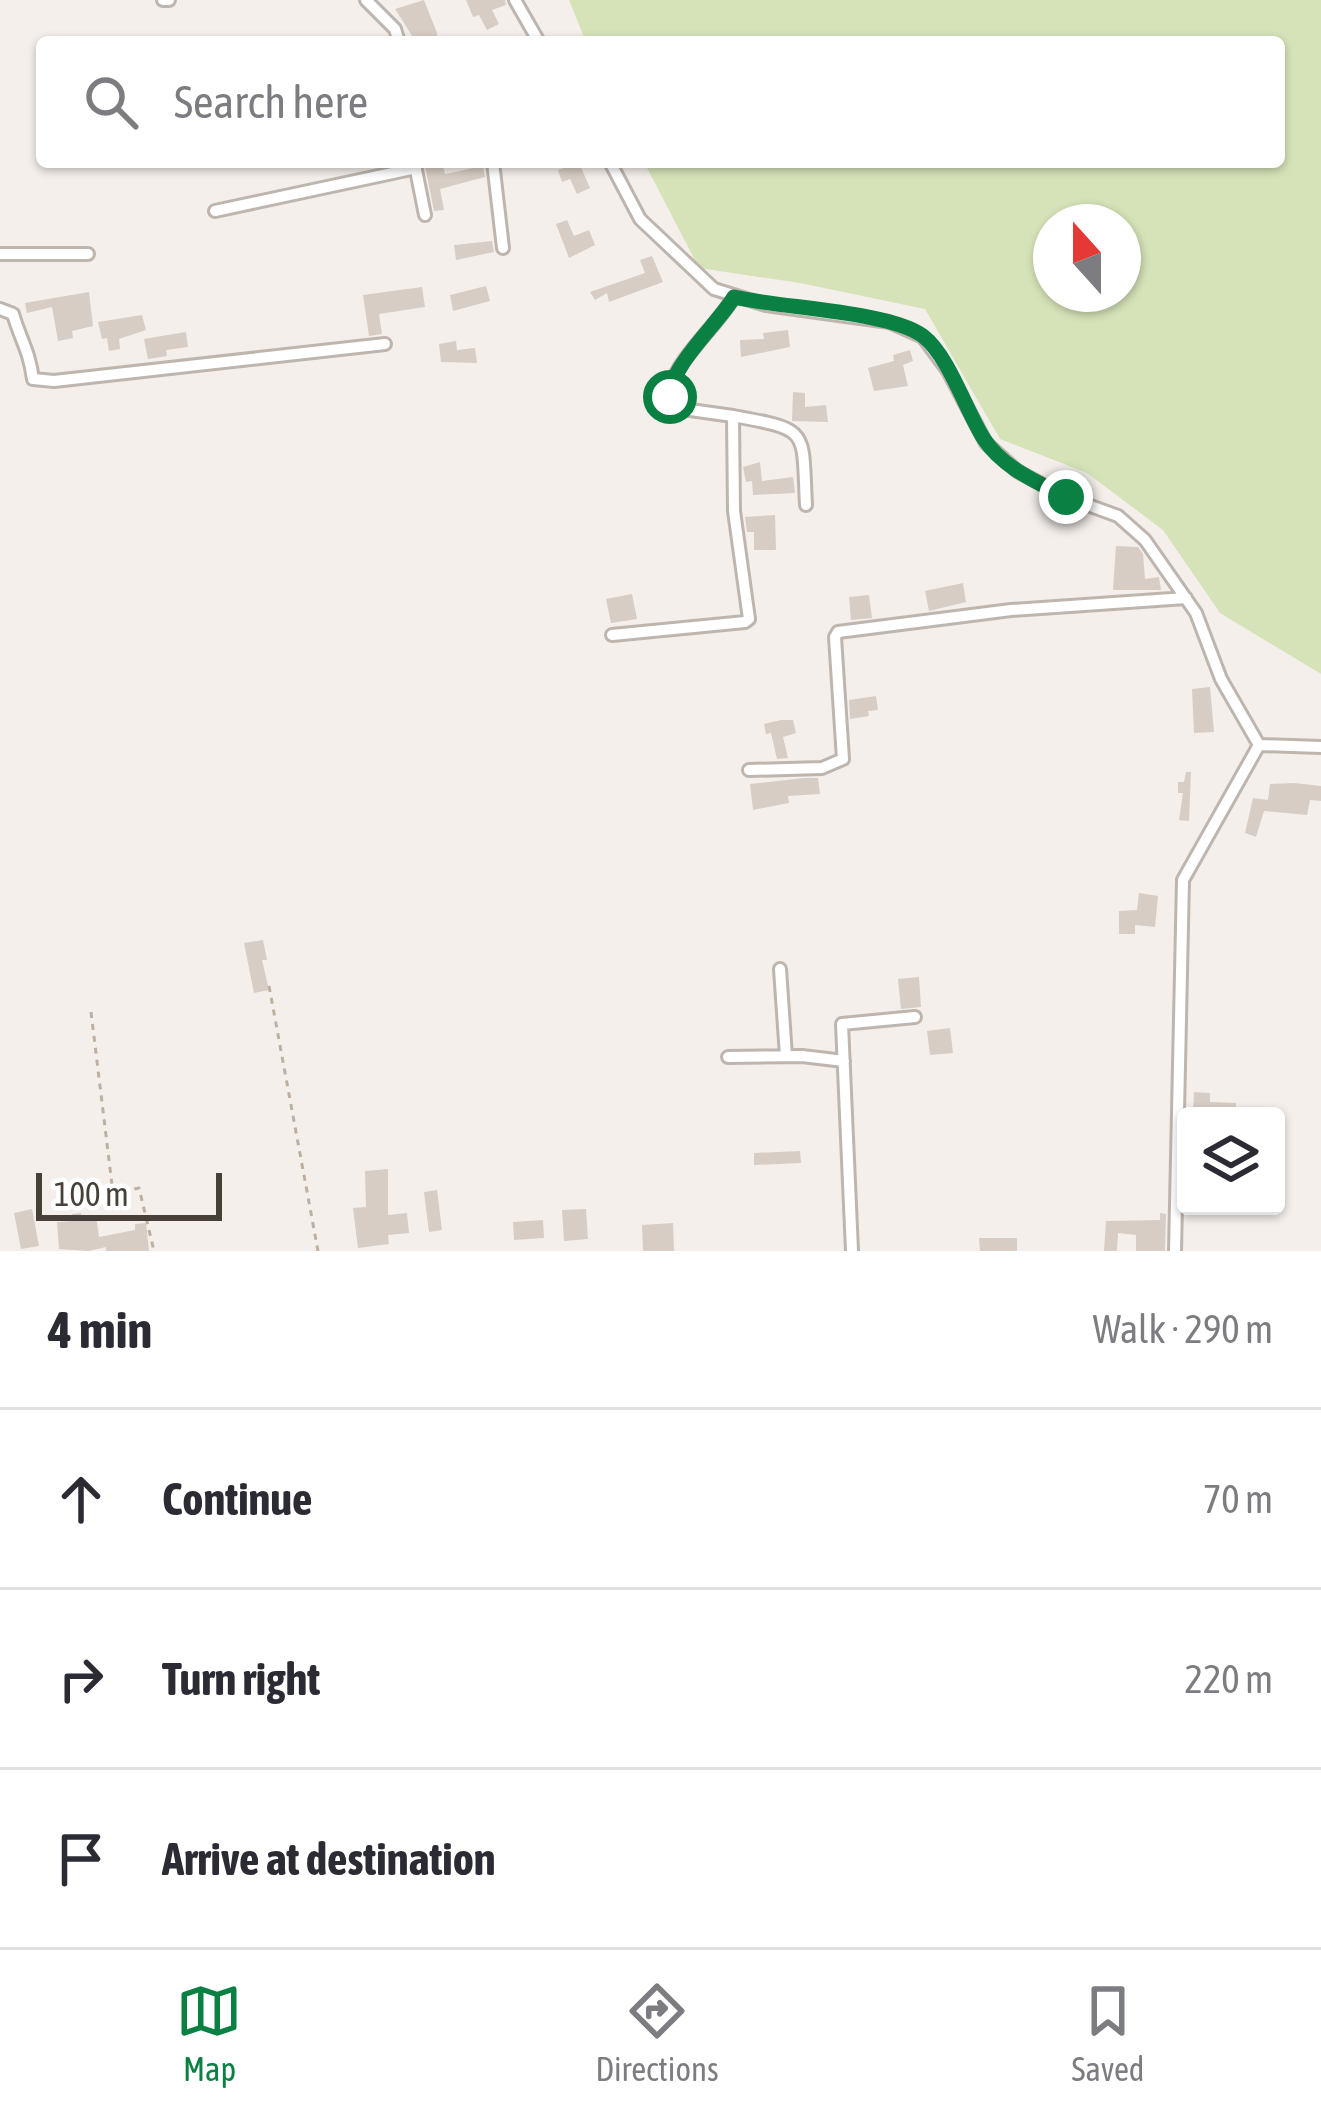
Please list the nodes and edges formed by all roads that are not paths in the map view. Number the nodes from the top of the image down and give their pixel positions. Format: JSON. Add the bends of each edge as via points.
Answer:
{"nodes":[{"id":1,"x":366,"y":0,"type":"edge"},
{"id":2,"x":515,"y":0,"type":"edge"},
{"id":3,"x":397,"y":36,"type":"edge"},
{"id":4,"x":536,"y":36,"type":"edge"},
{"id":5,"x":402,"y":168,"type":"edge"},
{"id":6,"x":416,"y":168,"type":"edge"},
{"id":7,"x":494,"y":168,"type":"edge"},
{"id":8,"x":613,"y":168,"type":"edge"},
{"id":9,"x":215,"y":211,"type":"dead end"},
{"id":10,"x":425,"y":214,"type":"dead end"},
{"id":11,"x":502,"y":248,"type":"dead end"},
{"id":12,"x":0,"y":254,"type":"edge"},
{"id":13,"x":88,"y":254,"type":"dead end"},
{"id":14,"x":734,"y":297,"type":"junction"},
{"id":15,"x":0,"y":309,"type":"edge"},
{"id":16,"x":385,"y":344,"type":"dead end"},
{"id":17,"x":733,"y":416,"type":"junction"},
{"id":18,"x":806,"y":505,"type":"dead end"},
{"id":19,"x":1186,"y":598,"type":"junction"},
{"id":20,"x":613,"y":634,"type":"dead end"},
{"id":21,"x":1258,"y":745,"type":"junction"},
{"id":22,"x":1321,"y":747,"type":"edge"},
{"id":23,"x":749,"y":770,"type":"dead end"},
{"id":24,"x":780,"y":969,"type":"dead end"},
{"id":25,"x":915,"y":1017,"type":"dead end"},
{"id":26,"x":786,"y":1056,"type":"junction"},
{"id":27,"x":728,"y":1057,"type":"dead end"},
{"id":28,"x":844,"y":1060,"type":"junction"},
{"id":29,"x":852,"y":1251,"type":"edge"},
{"id":30,"x":1175,"y":1251,"type":"edge"}],
"edges":[{"from":1,"to":3,"type":"street"},
{"from":2,"to":4,"type":"street"},
{"from":5,"to":9,"type":"street"},
{"from":6,"to":10,"type":"street"},
{"from":7,"to":11,"type":"street"},
{"from":8,"to":14,"type":"street","via":[[640,219],[714,289]]},
{"from":12,"to":13,"type":"street"},
{"from":14,"to":17,"type":"street","via":[[669,388],[676,408]]},
{"from":14,"to":19,"type":"street","via":[[889,322],[923,337],[986,443],[1017,471],[1118,516]]},
{"from":15,"to":16,"type":"street","via":[[13,314],[28,344],[33,379]]},
{"from":17,"to":18,"type":"street","via":[[797,432]]},
{"from":17,"to":20,"type":"street","via":[[734,511],[749,619]]},
{"from":19,"to":21,"type":"street"},
{"from":19,"to":23,"type":"street","via":[[838,632],[843,759],[822,768]]},
{"from":21,"to":22,"type":"street"},
{"from":21,"to":30,"type":"street","via":[[1183,880]]},
{"from":24,"to":26,"type":"street"},
{"from":25,"to":28,"type":"street","via":[[842,1024]]},
{"from":26,"to":27,"type":"street"},
{"from":26,"to":28,"type":"street"},
{"from":28,"to":29,"type":"street"}]}
